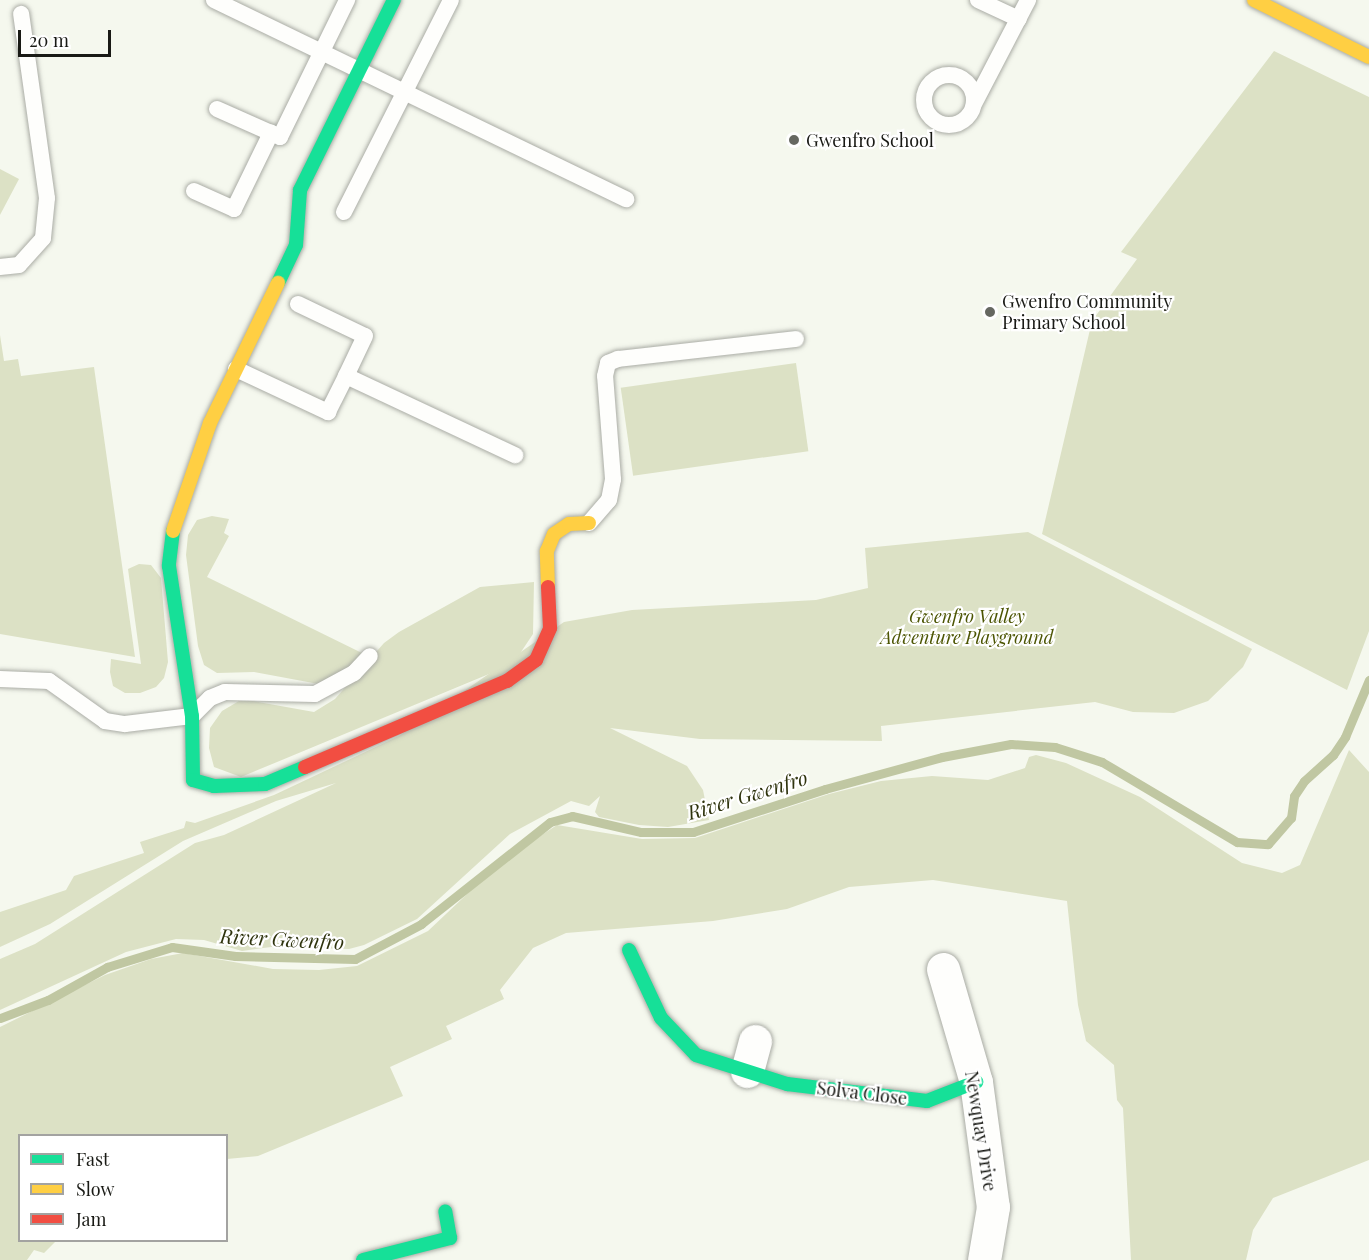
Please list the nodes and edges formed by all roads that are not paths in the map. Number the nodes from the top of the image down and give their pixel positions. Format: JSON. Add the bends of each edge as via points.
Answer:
{"nodes":[{"id":1,"x":214,"y":0,"type":"edge"},
{"id":2,"x":347,"y":0,"type":"edge"},
{"id":3,"x":394,"y":0,"type":"edge"},
{"id":4,"x":451,"y":0,"type":"edge"},
{"id":5,"x":978,"y":0,"type":"edge"},
{"id":6,"x":1028,"y":0,"type":"edge"},
{"id":7,"x":1254,"y":0,"type":"edge"},
{"id":8,"x":21,"y":14,"type":"dead end"},
{"id":9,"x":1019,"y":19,"type":"junction"},
{"id":10,"x":321,"y":52,"type":"junction"},
{"id":11,"x":1369,"y":57,"type":"edge"},
{"id":12,"x":994,"y":65,"type":"junction"},
{"id":13,"x":359,"y":71,"type":"junction"},
{"id":14,"x":957,"y":76,"type":"junction"},
{"id":15,"x":405,"y":93,"type":"junction"},
{"id":16,"x":975,"y":102,"type":"junction"},
{"id":17,"x":217,"y":109,"type":"dead end"},
{"id":18,"x":271,"y":133,"type":"junction"},
{"id":19,"x":194,"y":191,"type":"dead end"},
{"id":20,"x":626,"y":199,"type":"dead end"},
{"id":21,"x":344,"y":212,"type":"dead end"},
{"id":22,"x":0,"y":267,"type":"edge"},
{"id":23,"x":298,"y":304,"type":"dead end"},
{"id":24,"x":796,"y":339,"type":"dead end"},
{"id":25,"x":236,"y":369,"type":"junction"},
{"id":26,"x":346,"y":376,"type":"junction"},
{"id":27,"x":514,"y":455,"type":"dead end"},
{"id":28,"x":589,"y":523,"type":"joint"},
{"id":29,"x":370,"y":656,"type":"dead end"},
{"id":30,"x":0,"y":680,"type":"edge"},
{"id":31,"x":192,"y":716,"type":"junction"},
{"id":32,"x":629,"y":950,"type":"dead end"},
{"id":33,"x":943,"y":969,"type":"dead end"},
{"id":34,"x":976,"y":1082,"type":"junction"},
{"id":35,"x":445,"y":1211,"type":"dead end"},
{"id":36,"x":363,"y":1260,"type":"edge"},
{"id":37,"x":984,"y":1260,"type":"edge"}],
"edges":[{"from":1,"to":10,"type":"lane"},
{"from":2,"to":10,"type":"lane"},
{"from":3,"to":13,"type":"street"},
{"from":4,"to":15,"type":"lane"},
{"from":5,"to":9,"type":"lane"},
{"from":6,"to":9,"type":"lane"},
{"from":7,"to":11,"type":"street"},
{"from":8,"to":22,"type":"lane","via":[[47,198],[43,237],[19,265]]},
{"from":9,"to":12,"type":"lane"},
{"from":10,"to":13,"type":"lane"},
{"from":10,"to":18,"type":"lane","via":[[280,137]]},
{"from":12,"to":14,"type":"lane","via":[[968,77]]},
{"from":12,"to":16,"type":"lane"},
{"from":13,"to":15,"type":"lane"},
{"from":13,"to":25,"type":"street","via":[[300,190],[296,245]]},
{"from":14,"to":16,"type":"lane","via":[[971,87]]},
{"from":14,"to":16,"type":"lane","via":[[940,76],[933,81],[924,96],[927,113],[940,124],[956,125],[969,116]]},
{"from":15,"to":20,"type":"lane"},
{"from":15,"to":21,"type":"lane"},
{"from":17,"to":18,"type":"lane"},
{"from":18,"to":19,"type":"lane","via":[[234,209]]},
{"from":23,"to":26,"type":"lane","via":[[365,336]]},
{"from":24,"to":28,"type":"lane","via":[[608,363],[605,376],[613,479],[609,500]]},
{"from":25,"to":26,"type":"lane","via":[[328,412]]},
{"from":25,"to":31,"type":"street","via":[[210,423],[170,539],[170,566]]},
{"from":26,"to":27,"type":"lane"},
{"from":28,"to":31,"type":"street","via":[[569,524],[554,534],[547,551],[550,628],[536,660],[507,681],[265,784],[214,786],[193,780]]},
{"from":29,"to":31,"type":"lane","via":[[354,673],[315,694],[225,692],[210,698]]},
{"from":30,"to":31,"type":"lane","via":[[49,681],[105,721],[125,724]]},
{"from":32,"to":34,"type":"street","name":"Solva Close","via":[[662,1018],[696,1055],[751,1056],[787,1084],[927,1101]]},
{"from":33,"to":34,"type":"street","name":"Newquay Drive"},
{"from":34,"to":37,"type":"street","name":"Newquay Drive","via":[[993,1208]]},
{"from":35,"to":36,"type":"street","via":[[450,1238]]}]}
